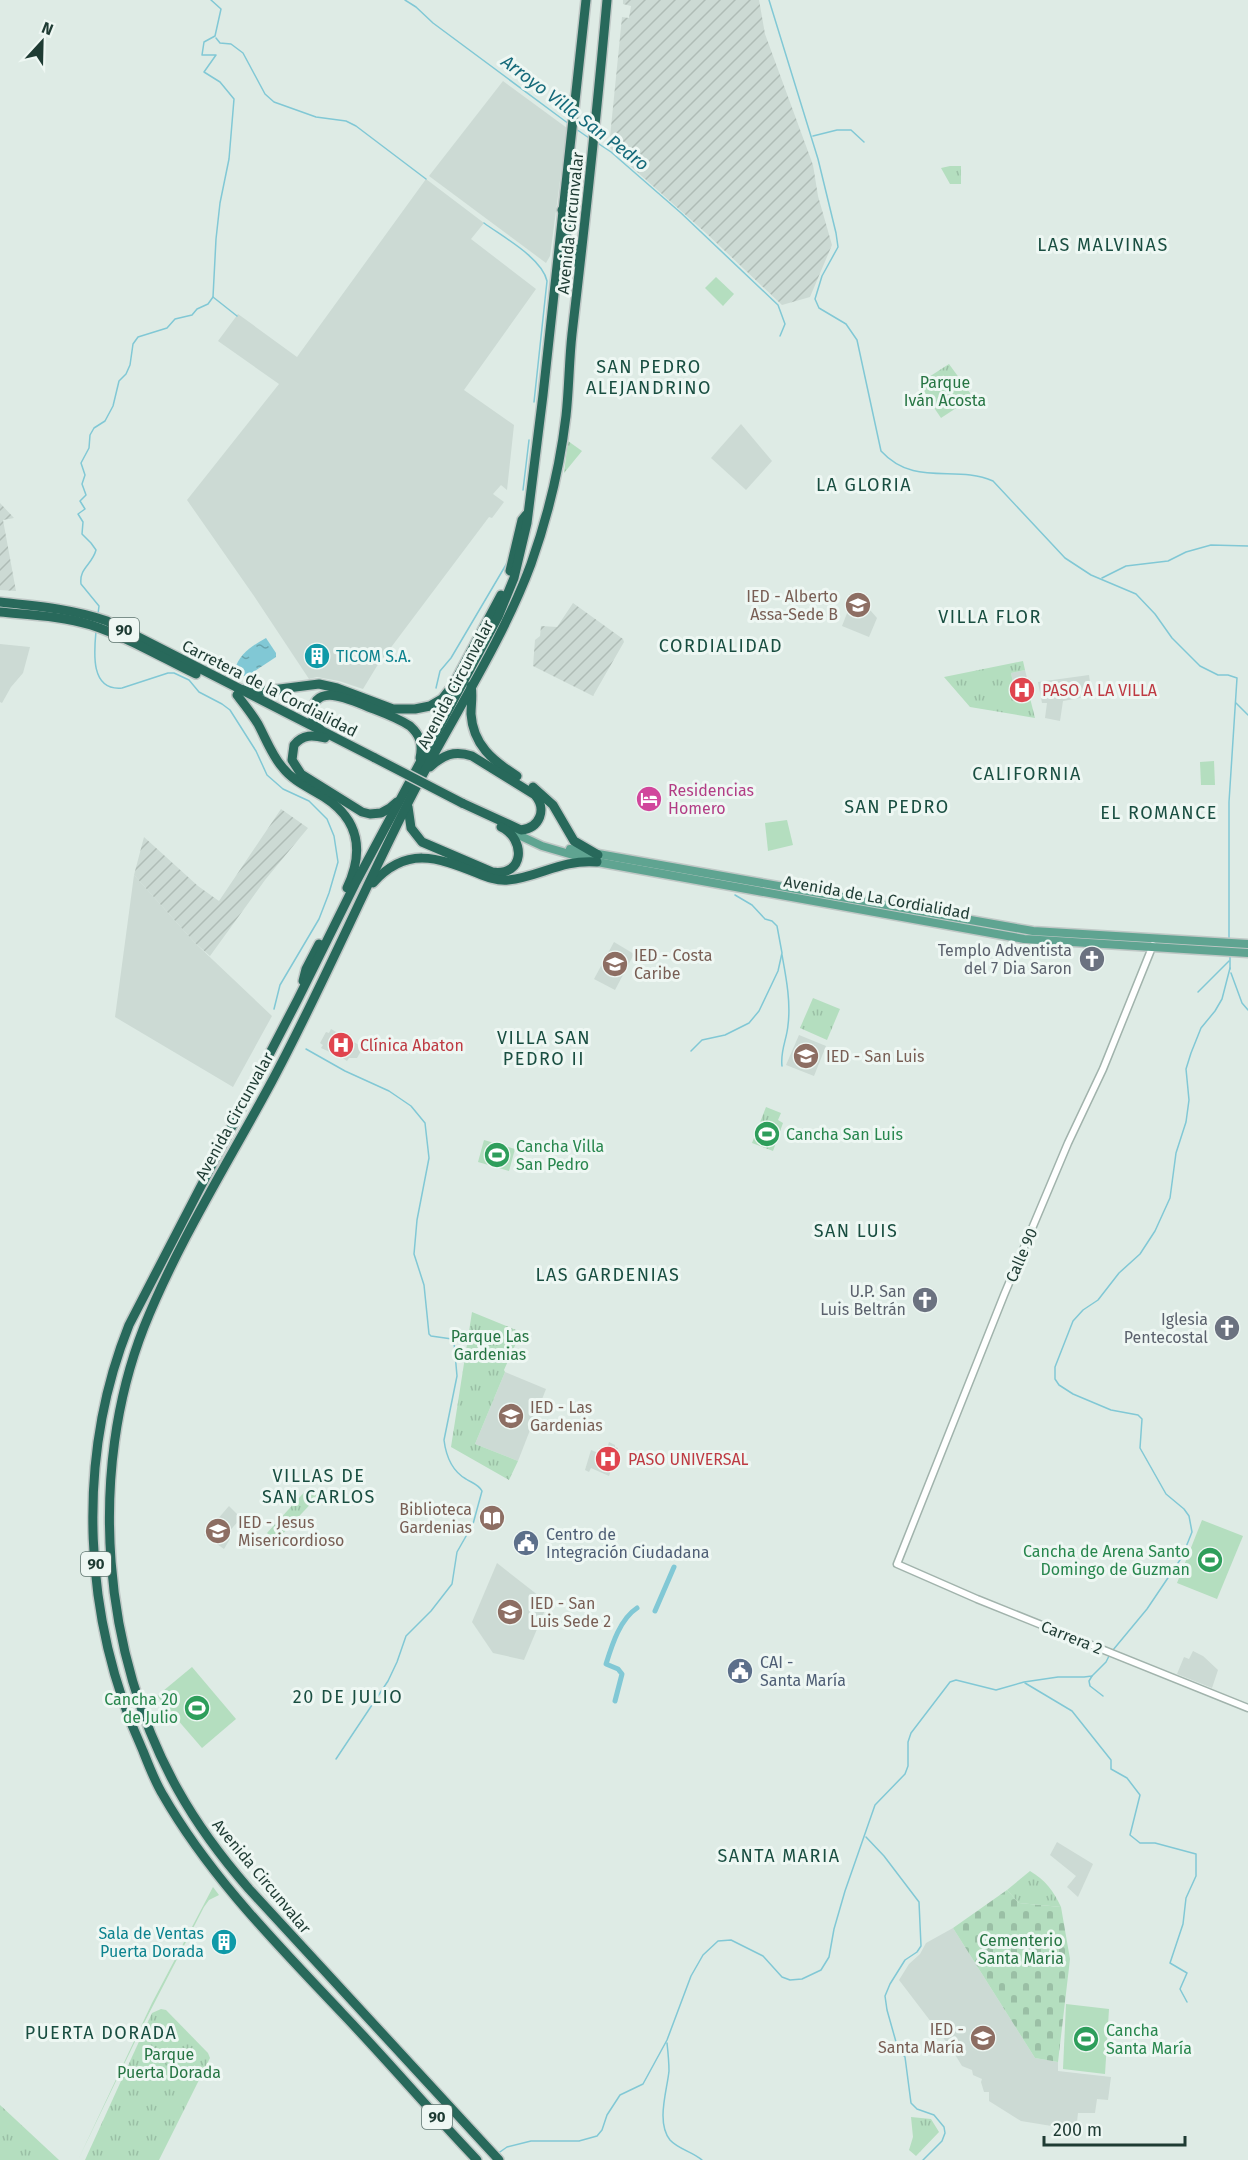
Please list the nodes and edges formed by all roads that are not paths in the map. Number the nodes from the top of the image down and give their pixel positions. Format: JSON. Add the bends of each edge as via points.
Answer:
{"nodes":[{"id":1,"x":586,"y":0,"type":"edge"},
{"id":2,"x":607,"y":0,"type":"edge"},
{"id":3,"x":587,"y":204,"type":"junction"},
{"id":4,"x":562,"y":210,"type":"junction"},
{"id":5,"x":529,"y":511,"type":"junction"},
{"id":6,"x":0,"y":602,"type":"edge"},
{"id":7,"x":0,"y":612,"type":"edge"},
{"id":8,"x":484,"y":646,"type":"junction"},
{"id":9,"x":466,"y":662,"type":"junction"},
{"id":10,"x":466,"y":686,"type":"junction"},
{"id":11,"x":237,"y":692,"type":"junction"},
{"id":12,"x":326,"y":736,"type":"junction"},
{"id":13,"x":420,"y":771,"type":"junction"},
{"id":14,"x":406,"y":799,"type":"junction"},
{"id":15,"x":512,"y":830,"type":"junction"},
{"id":16,"x":598,"y":858,"type":"junction"},
{"id":17,"x":365,"y":891,"type":"junction"},
{"id":18,"x":1162,"y":939,"type":"junction"},
{"id":19,"x":1248,"y":944,"type":"edge"},
{"id":20,"x":1224,"y":947,"type":"junction"},
{"id":21,"x":1151,"y":948,"type":"junction"},
{"id":22,"x":1236,"y":948,"type":"junction"},
{"id":23,"x":1248,"y":953,"type":"edge"},
{"id":24,"x":298,"y":999,"type":"junction"},
{"id":25,"x":897,"y":1564,"type":"joint"},
{"id":26,"x":136,"y":1694,"type":"junction"},
{"id":27,"x":122,"y":1699,"type":"junction"},
{"id":28,"x":1248,"y":1708,"type":"edge"},
{"id":29,"x":234,"y":1895,"type":"junction"},
{"id":30,"x":236,"y":1909,"type":"dead end"},
{"id":31,"x":476,"y":2159,"type":"edge"},
{"id":32,"x":499,"y":2160,"type":"edge"}],
"edges":[{"from":1,"to":4,"type":"highway","name":"Avenida Circunvalar"},
{"from":2,"to":3,"type":"highway","name":"Avenida Circunvalar"},
{"from":3,"to":4,"type":"highway","via":[[580,210],[575,259],[571,264],[564,260],[569,215]]},
{"from":3,"to":10,"type":"highway","name":"Avenida Circunvalar","via":[[565,422],[548,513],[525,581],[506,621]]},
{"from":4,"to":5,"type":"highway","name":"Avenida Circunvalar"},
{"from":5,"to":8,"type":"highway","name":"Avenida Circunvalar","via":[[514,578]]},
{"from":5,"to":9,"type":"highway","via":[[522,520],[503,590]]},
{"from":6,"to":11,"type":"highway","name":"Carretera de la Cordialidad","number":"90","via":[[58,608],[107,621]]},
{"from":7,"to":11,"type":"highway","name":"Carretera de la Cordialidad","number":"90","via":[[91,626]]},
{"from":8,"to":9,"type":"highway"},
{"from":8,"to":10,"type":"highway","name":"Avenida Circunvalar"},
{"from":9,"to":10,"type":"highway"},
{"from":9,"to":11,"type":"highway","via":[[442,699],[415,710],[389,708],[324,684]]},
{"from":10,"to":13,"type":"highway","name":"Avenida Circunvalar"},
{"from":10,"to":16,"type":"highway","via":[[473,725],[483,749],[495,762],[543,794],[574,841]]},
{"from":11,"to":12,"type":"highway","name":"Carretera de la Cordialidad","number":"90"},
{"from":11,"to":24,"type":"highway","via":[[284,770],[340,810],[356,838],[357,856],[351,879],[306,969]]},
{"from":12,"to":13,"type":"highway","via":[[315,725],[314,707],[324,696],[340,696],[413,728],[422,744]]},
{"from":12,"to":14,"type":"highway","via":[[306,736],[294,745],[292,760],[301,774],[366,814],[377,814]]},
{"from":12,"to":15,"type":"highway","name":"Carretera de la Cordialidad","number":"90"},
{"from":13,"to":14,"type":"highway","name":"Avenida Circunvalar","number":"90"},
{"from":13,"to":15,"type":"highway","via":[[454,753],[468,755],[532,792],[540,802],[536,824]]},
{"from":14,"to":15,"type":"highway","via":[[410,825],[419,840],[492,872],[506,872],[517,861],[518,846]]},
{"from":14,"to":17,"type":"highway","name":"Avenida Circunvalar","number":"90"},
{"from":14,"to":24,"type":"highway","name":"Avenida Circunvalar","number":"90","via":[[355,884]]},
{"from":15,"to":16,"type":"main road","name":"Avenida de La Cordialidad"},
{"from":16,"to":17,"type":"highway","via":[[503,880],[439,859],[417,858],[386,870]]},
{"from":16,"to":18,"type":"main road","name":"Avenida de La Cordialidad","via":[[1002,927]]},
{"from":16,"to":21,"type":"main road","name":"Avenida de La Cordialidad","via":[[1024,939]]},
{"from":17,"to":26,"type":"highway","name":"Avenida Circunvalar","number":"90","via":[[311,1006],[165,1282],[144,1329],[128,1381],[113,1460],[110,1549],[121,1636]]},
{"from":18,"to":20,"type":"main road","name":"Avenida de La Cordialidad"},
{"from":18,"to":21,"type":"street"},
{"from":19,"to":22,"type":"main road","name":"Avenida de La Cordialidad"},
{"from":20,"to":21,"type":"main road","name":"Avenida de La Cordialidad"},
{"from":20,"to":22,"type":"main road","name":"Avenida de La Cordialidad"},
{"from":21,"to":25,"type":"street","name":"Calle 90","via":[[1004,1295]]},
{"from":22,"to":23,"type":"main road","name":"Avenida de La Cordialidad"},
{"from":24,"to":27,"type":"highway","name":"Avenida Circunvalar","number":"90","via":[[129,1325],[111,1377],[96,1456],[93,1531],[103,1632]]},
{"from":25,"to":28,"type":"street","name":"Carrera 2"},
{"from":26,"to":27,"type":"highway"},
{"from":26,"to":32,"type":"highway","name":"Avenida Circunvalar","number":"90","via":[[175,1786],[213,1846]]},
{"from":27,"to":29,"type":"highway","name":"Avenida Circunvalar","number":"90","via":[[162,1794],[194,1845]]},
{"from":29,"to":30,"type":"highway"},
{"from":29,"to":31,"type":"highway","name":"Avenida Circunvalar","number":"90"}]}
